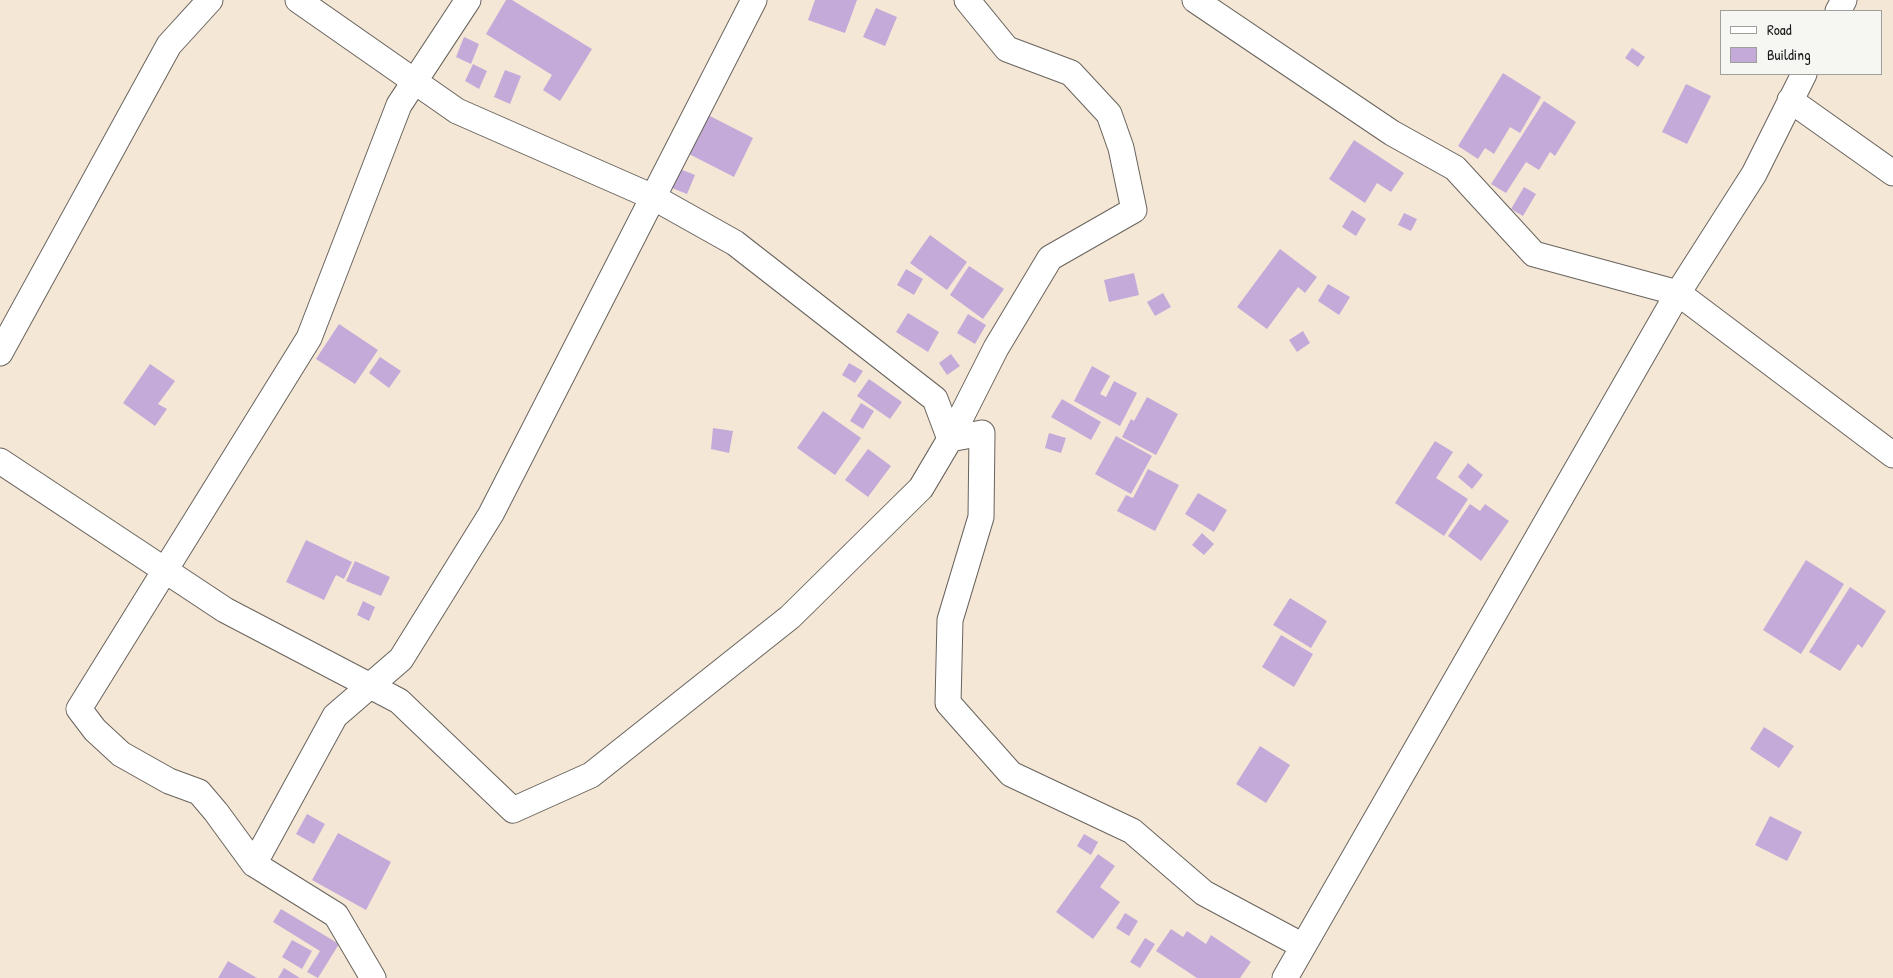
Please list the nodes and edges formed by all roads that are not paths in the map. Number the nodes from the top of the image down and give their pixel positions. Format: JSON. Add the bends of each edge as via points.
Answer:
{"nodes":[{"id":1,"x":210,"y":0,"type":"edge"},
{"id":2,"x":298,"y":0,"type":"edge"},
{"id":3,"x":468,"y":0,"type":"edge"},
{"id":4,"x":754,"y":0,"type":"edge"},
{"id":5,"x":967,"y":0,"type":"edge"},
{"id":6,"x":1195,"y":0,"type":"edge"},
{"id":7,"x":1803,"y":75,"type":"edge"},
{"id":8,"x":414,"y":81,"type":"junction"},
{"id":9,"x":1790,"y":100,"type":"junction"},
{"id":10,"x":1893,"y":173,"type":"edge"},
{"id":11,"x":653,"y":197,"type":"junction"},
{"id":12,"x":1678,"y":293,"type":"junction"},
{"id":13,"x":0,"y":353,"type":"edge"},
{"id":14,"x":950,"y":439,"type":"junction"},
{"id":15,"x":1893,"y":455,"type":"edge"},
{"id":16,"x":0,"y":461,"type":"edge"},
{"id":17,"x":165,"y":570,"type":"junction"},
{"id":18,"x":370,"y":686,"type":"junction"},
{"id":19,"x":254,"y":864,"type":"junction"},
{"id":20,"x":1304,"y":946,"type":"junction"},
{"id":21,"x":373,"y":978,"type":"edge"},
{"id":22,"x":1285,"y":978,"type":"edge"}],
"edges":[{"from":1,"to":13,"type":"street","via":[[169,45]]},
{"from":2,"to":8,"type":"street"},
{"from":3,"to":8,"type":"street"},
{"from":4,"to":11,"type":"street"},
{"from":5,"to":14,"type":"street","via":[[1007,49],[1071,73],[1109,114],[1121,148],[1134,210],[1050,258],[996,348]]},
{"from":6,"to":12,"type":"street","via":[[1392,133],[1455,168],[1534,254]]},
{"from":7,"to":9,"type":"street"},
{"from":8,"to":11,"type":"street","via":[[457,111]]},
{"from":8,"to":17,"type":"street","via":[[399,105],[309,338]]},
{"from":9,"to":10,"type":"street"},
{"from":9,"to":12,"type":"street","via":[[1754,174]]},
{"from":11,"to":14,"type":"street","via":[[735,243],[935,399]]},
{"from":11,"to":18,"type":"street","via":[[491,514],[401,659]]},
{"from":12,"to":15,"type":"street"},
{"from":12,"to":20,"type":"street"},
{"from":14,"to":18,"type":"street","via":[[921,488],[790,616],[591,775],[512,810],[399,701]]},
{"from":14,"to":20,"type":"street","via":[[982,433],[981,517],[950,620],[948,703],[1011,774],[1132,831],[1204,894]]},
{"from":16,"to":17,"type":"street"},
{"from":17,"to":18,"type":"street","via":[[225,610]]},
{"from":17,"to":19,"type":"street","via":[[79,709],[95,730],[121,754],[169,781],[199,792]]},
{"from":18,"to":19,"type":"street","via":[[334,716]]},
{"from":19,"to":21,"type":"street","via":[[336,915]]},
{"from":20,"to":22,"type":"street"}]}
